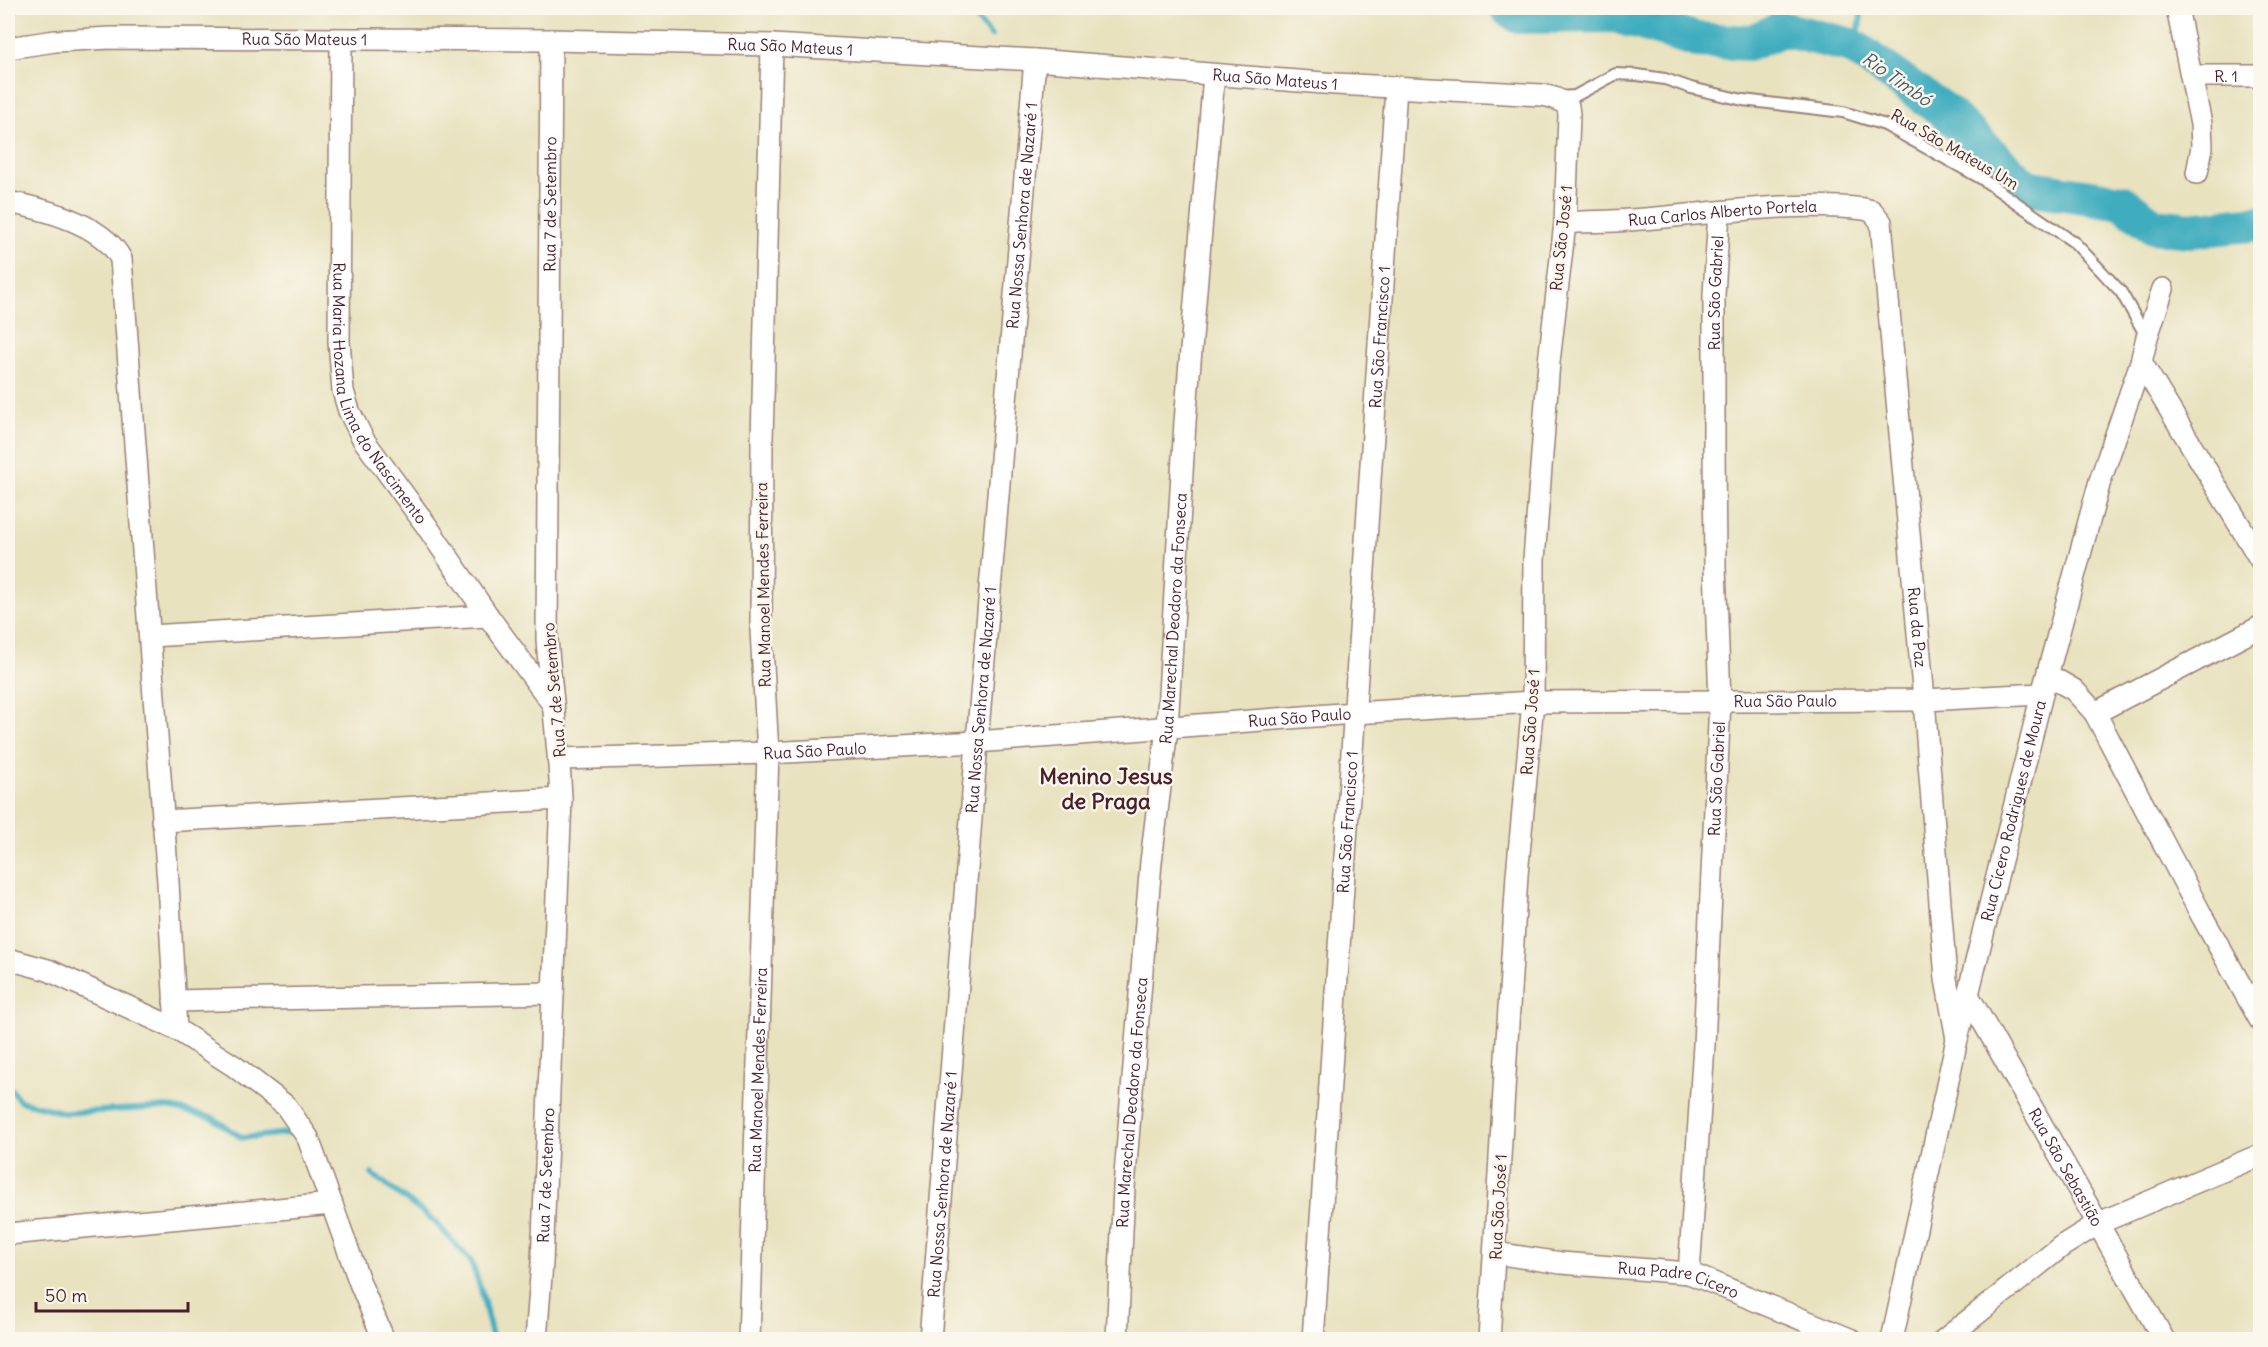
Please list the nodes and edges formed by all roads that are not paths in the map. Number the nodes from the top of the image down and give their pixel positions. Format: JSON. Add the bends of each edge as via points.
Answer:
{"nodes":[{"id":1,"x":2177,"y":8,"type":"edge"},
{"id":2,"x":341,"y":40,"type":"junction"},
{"id":3,"x":551,"y":40,"type":"junction"},
{"id":4,"x":772,"y":45,"type":"junction"},
{"id":5,"x":8,"y":48,"type":"edge"},
{"id":6,"x":1035,"y":60,"type":"junction"},
{"id":7,"x":1214,"y":75,"type":"junction"},
{"id":8,"x":2192,"y":76,"type":"junction"},
{"id":9,"x":2260,"y":76,"type":"edge"},
{"id":10,"x":1396,"y":88,"type":"junction"},
{"id":11,"x":1561,"y":102,"type":"junction"},
{"id":12,"x":2197,"y":173,"type":"dead end"},
{"id":13,"x":8,"y":202,"type":"edge"},
{"id":14,"x":1719,"y":212,"type":"junction"},
{"id":15,"x":1877,"y":216,"type":"joint"},
{"id":16,"x":1565,"y":223,"type":"junction"},
{"id":17,"x":2163,"y":289,"type":"dead end"},
{"id":18,"x":2147,"y":337,"type":"junction"},
{"id":19,"x":2141,"y":362,"type":"junction"},
{"id":20,"x":2260,"y":559,"type":"edge"},
{"id":21,"x":488,"y":616,"type":"junction"},
{"id":22,"x":2260,"y":627,"type":"edge"},
{"id":23,"x":150,"y":636,"type":"junction"},
{"id":24,"x":2045,"y":685,"type":"junction"},
{"id":25,"x":1924,"y":700,"type":"junction"},
{"id":26,"x":1720,"y":701,"type":"junction"},
{"id":27,"x":1533,"y":702,"type":"junction"},
{"id":28,"x":552,"y":704,"type":"junction"},
{"id":29,"x":1354,"y":713,"type":"junction"},
{"id":30,"x":2095,"y":713,"type":"junction"},
{"id":31,"x":1167,"y":728,"type":"junction"},
{"id":32,"x":977,"y":742,"type":"junction"},
{"id":33,"x":768,"y":753,"type":"junction"},
{"id":34,"x":560,"y":759,"type":"junction"},
{"id":35,"x":561,"y":799,"type":"junction"},
{"id":36,"x":162,"y":820,"type":"junction"},
{"id":37,"x":8,"y":958,"type":"edge"},
{"id":38,"x":553,"y":993,"type":"junction"},
{"id":39,"x":1968,"y":995,"type":"junction"},
{"id":40,"x":174,"y":1001,"type":"junction"},
{"id":41,"x":2260,"y":1020,"type":"edge"},
{"id":42,"x":176,"y":1029,"type":"junction"},
{"id":43,"x":1957,"y":1039,"type":"junction"},
{"id":44,"x":2260,"y":1155,"type":"edge"},
{"id":45,"x":332,"y":1204,"type":"junction"},
{"id":46,"x":2099,"y":1223,"type":"junction"},
{"id":47,"x":8,"y":1234,"type":"edge"},
{"id":48,"x":1495,"y":1253,"type":"junction"},
{"id":49,"x":1689,"y":1273,"type":"junction"},
{"id":50,"x":384,"y":1340,"type":"edge"},
{"id":51,"x":536,"y":1340,"type":"edge"},
{"id":52,"x":749,"y":1340,"type":"edge"},
{"id":53,"x":930,"y":1340,"type":"edge"},
{"id":54,"x":1117,"y":1340,"type":"edge"},
{"id":55,"x":1313,"y":1340,"type":"edge"},
{"id":56,"x":1489,"y":1340,"type":"edge"},
{"id":57,"x":1852,"y":1340,"type":"edge"},
{"id":58,"x":1892,"y":1340,"type":"edge"},
{"id":59,"x":1944,"y":1340,"type":"edge"},
{"id":60,"x":2164,"y":1340,"type":"edge"}],
"edges":[{"from":1,"to":8,"type":"street"},
{"from":2,"to":3,"type":"street","name":"Rua São Mateus 1"},
{"from":2,"to":5,"type":"street","name":"Rua São Mateus 1","via":[[111,38]]},
{"from":2,"to":21,"type":"street","name":"Rua Maria Hozana Lima do Nascimento","via":[[339,341],[343,391],[363,439]]},
{"from":3,"to":4,"type":"street","name":"Rua São Mateus 1"},
{"from":3,"to":28,"type":"street","name":"Rua 7 de Setembro","via":[[547,639]]},
{"from":4,"to":6,"type":"street","name":"Rua São Mateus 1"},
{"from":4,"to":33,"type":"street","name":"Rua Manoel Mendes Ferreira","via":[[762,440],[761,630]]},
{"from":6,"to":7,"type":"street","name":"Rua São Mateus 1"},
{"from":6,"to":32,"type":"street","name":"Rua Nossa Senhora de Nazaré 1"},
{"from":7,"to":10,"type":"street","name":"Rua São Mateus 1"},
{"from":7,"to":31,"type":"street","name":"Rua Marechal Deodoro da Fonseca","via":[[1185,411]]},
{"from":8,"to":9,"type":"street","name":"R. 1"},
{"from":8,"to":12,"type":"street","via":[[2201,124]]},
{"from":10,"to":11,"type":"street","name":"Rua São Mateus 1","via":[[1480,91]]},
{"from":10,"to":29,"type":"street","name":"Rua São Francisco 1"},
{"from":11,"to":16,"type":"street","name":"Rua São José 1","via":[[1569,139]]},
{"from":11,"to":18,"type":"lane","name":"Rua São Mateus Um","via":[[1616,74],[1637,75],[1743,100],[1843,112],[1885,124],[1979,177],[2075,243],[2121,291]]},
{"from":13,"to":23,"type":"street","via":[[92,230],[109,242],[121,259]]},
{"from":14,"to":15,"type":"street","name":"Rua Carlos Alberto Portela","via":[[1855,207]]},
{"from":14,"to":16,"type":"street","name":"Rua Carlos Alberto Portela"},
{"from":14,"to":26,"type":"street","name":"Rua São Gabriel","via":[[1714,295],[1714,448]]},
{"from":15,"to":25,"type":"street","name":"Rua da Paz","via":[[1881,222]]},
{"from":16,"to":27,"type":"street","name":"Rua São José 1","via":[[1549,362],[1535,548]]},
{"from":17,"to":18,"type":"street","name":"Rua Cícero Rodrigues de Moura"},
{"from":18,"to":19,"type":"street","name":"Rua Cícero Rodrigues de Moura"},
{"from":19,"to":20,"type":"street"},
{"from":19,"to":24,"type":"street","name":"Rua Cícero Rodrigues de Moura","via":[[2097,492]]},
{"from":21,"to":23,"type":"street"},
{"from":21,"to":28,"type":"street","name":"Rua Maria Hozana Lima do Nascimento"},
{"from":22,"to":30,"type":"street"},
{"from":23,"to":36,"type":"street"},
{"from":24,"to":25,"type":"street","name":"Rua São Paulo"},
{"from":24,"to":30,"type":"street","via":[[2074,690]]},
{"from":24,"to":39,"type":"street","name":"Rua Cícero Rodrigues de Moura"},
{"from":25,"to":26,"type":"street","name":"Rua São Paulo"},
{"from":25,"to":43,"type":"street","name":"Rua da Paz","via":[[1946,979]]},
{"from":26,"to":27,"type":"street","name":"Rua São Paulo"},
{"from":26,"to":49,"type":"street","name":"Rua São Gabriel"},
{"from":27,"to":29,"type":"street","name":"Rua São Paulo"},
{"from":27,"to":48,"type":"street","name":"Rua São José 1","via":[[1517,875]]},
{"from":28,"to":34,"type":"street","name":"Rua 7 de Setembro"},
{"from":29,"to":31,"type":"street","name":"Rua São Paulo"},
{"from":29,"to":55,"type":"street","name":"Rua São Francisco 1"},
{"from":30,"to":41,"type":"street"},
{"from":31,"to":32,"type":"street","name":"Rua São Paulo"},
{"from":31,"to":54,"type":"street","name":"Rua Marechal Deodoro da Fonseca","via":[[1151,862],[1124,1187]]},
{"from":32,"to":33,"type":"street","name":"Rua São Paulo"},
{"from":32,"to":53,"type":"street","name":"Rua Nossa Senhora de Nazaré 1"},
{"from":33,"to":34,"type":"street","name":"Rua São Paulo"},
{"from":33,"to":52,"type":"street","name":"Rua Manoel Mendes Ferreira"},
{"from":34,"to":35,"type":"street","name":"Rua 7 de Setembro"},
{"from":35,"to":36,"type":"street"},
{"from":35,"to":38,"type":"street","name":"Rua 7 de Setembro"},
{"from":36,"to":40,"type":"street"},
{"from":37,"to":42,"type":"street","via":[[48,970]]},
{"from":38,"to":40,"type":"street"},
{"from":38,"to":51,"type":"street","name":"Rua 7 de Setembro"},
{"from":39,"to":43,"type":"street","name":"Rua Cícero Rodrigues de Moura"},
{"from":39,"to":46,"type":"street","name":"Rua São Sebastião"},
{"from":40,"to":42,"type":"street"},
{"from":42,"to":45,"type":"street","via":[[286,1106],[308,1138]]},
{"from":43,"to":58,"type":"street","name":"Rua Cícero Rodrigues de Moura"},
{"from":44,"to":46,"type":"street"},
{"from":45,"to":47,"type":"street"},
{"from":45,"to":50,"type":"street"},
{"from":46,"to":59,"type":"street","via":[[2061,1246]]},
{"from":46,"to":60,"type":"street","name":"Rua São Sebastião"},
{"from":48,"to":49,"type":"street","name":"Rua Padre Cicero","via":[[1561,1263]]},
{"from":48,"to":56,"type":"street","name":"Rua São José 1"},
{"from":49,"to":57,"type":"street","name":"Rua Padre Cicero"}]}
